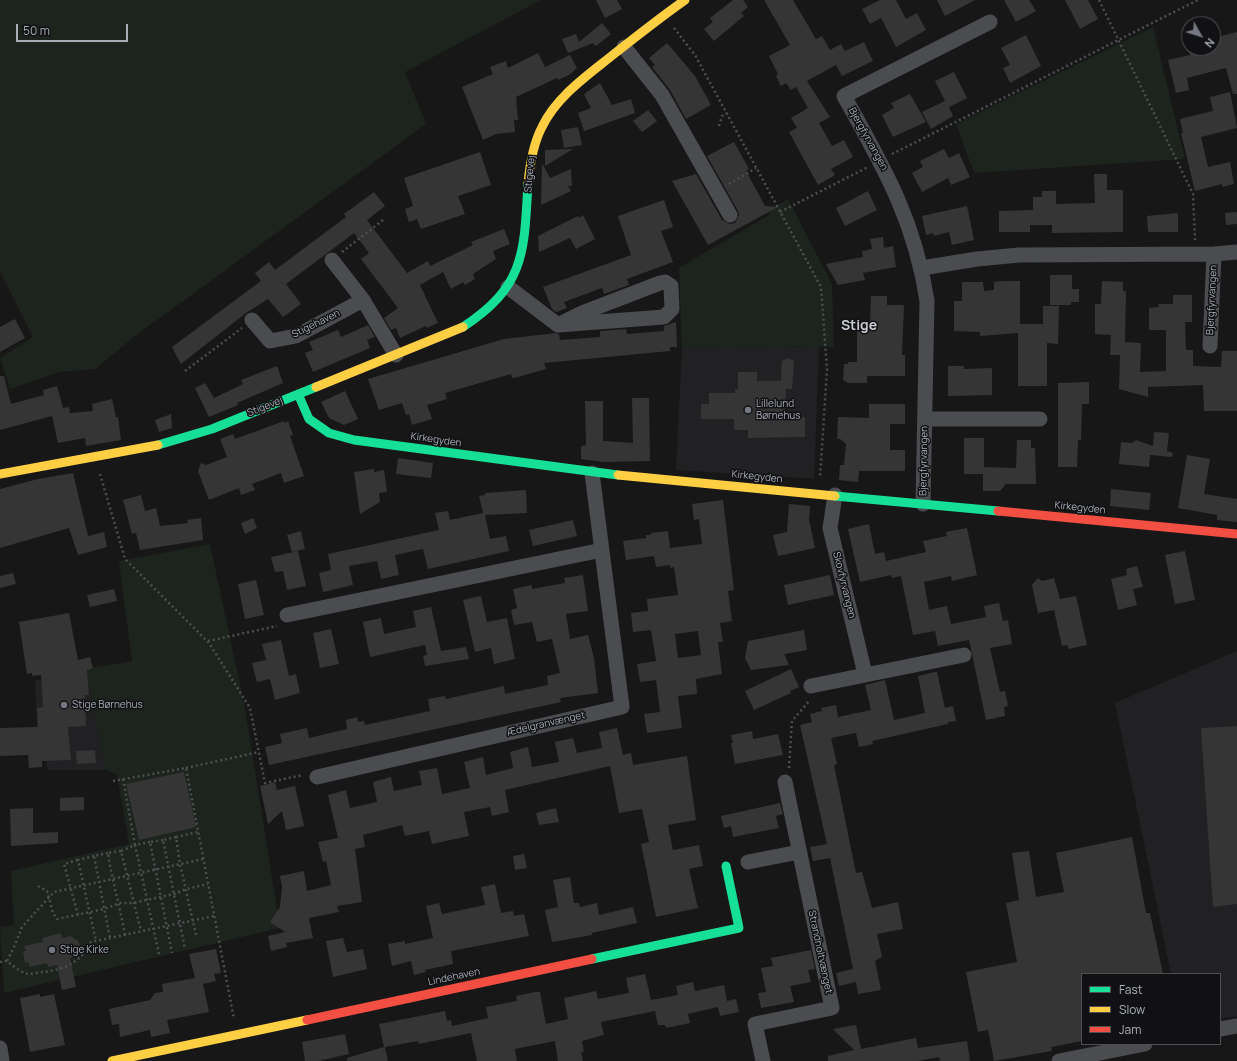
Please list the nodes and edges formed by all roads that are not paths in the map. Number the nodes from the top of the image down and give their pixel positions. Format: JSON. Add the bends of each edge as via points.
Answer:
{"nodes":[{"id":1,"x":674,"y":6,"type":"edge"},
{"id":2,"x":990,"y":22,"type":"dead end"},
{"id":3,"x":624,"y":47,"type":"junction"},
{"id":4,"x":730,"y":215,"type":"dead end"},
{"id":5,"x":1237,"y":252,"type":"edge"},
{"id":6,"x":1214,"y":254,"type":"junction"},
{"id":7,"x":332,"y":260,"type":"road end"},
{"id":8,"x":922,"y":268,"type":"junction"},
{"id":9,"x":508,"y":287,"type":"junction"},
{"id":10,"x":363,"y":300,"type":"junction"},
{"id":11,"x":252,"y":320,"type":"road end"},
{"id":12,"x":558,"y":325,"type":"junction"},
{"id":13,"x":1210,"y":346,"type":"dead end"},
{"id":14,"x":396,"y":355,"type":"junction"},
{"id":15,"x":298,"y":394,"type":"junction"},
{"id":16,"x":925,"y":419,"type":"junction"},
{"id":17,"x":1040,"y":419,"type":"dead end"},
{"id":18,"x":592,"y":473,"type":"junction"},
{"id":19,"x":0,"y":474,"type":"edge"},
{"id":20,"x":835,"y":495,"type":"junction"},
{"id":21,"x":923,"y":504,"type":"junction"},
{"id":22,"x":1237,"y":534,"type":"edge"},
{"id":23,"x":602,"y":550,"type":"junction"},
{"id":24,"x":286,"y":614,"type":"road end"},
{"id":25,"x":964,"y":654,"type":"dead end"},
{"id":26,"x":865,"y":674,"type":"junction"},
{"id":27,"x":817,"y":685,"type":"road end"},
{"id":28,"x":317,"y":777,"type":"road end"},
{"id":29,"x":785,"y":782,"type":"road end"},
{"id":30,"x":799,"y":852,"type":"junction"},
{"id":31,"x":748,"y":862,"type":"dead end"},
{"id":32,"x":726,"y":866,"type":"dead end"},
{"id":33,"x":1237,"y":1026,"type":"edge"},
{"id":34,"x":1221,"y":1029,"type":"edge"},
{"id":35,"x":1140,"y":1045,"type":"edge"},
{"id":36,"x":0,"y":1048,"type":"edge"},
{"id":37,"x":2,"y":1061,"type":"edge"},
{"id":38,"x":112,"y":1061,"type":"edge"},
{"id":39,"x":763,"y":1061,"type":"edge"},
{"id":40,"x":1059,"y":1061,"type":"edge"}],
"edges":[{"from":1,"to":3,"type":"street","name":"Stigevej"},
{"from":2,"to":8,"type":"street","name":"Bjergfyrvangen","via":[[844,96],[893,185]]},
{"from":3,"to":4,"type":"street","via":[[662,94]]},
{"from":3,"to":9,"type":"street","name":"Stigevej","via":[[571,89],[542,125],[532,148],[523,251]]},
{"from":5,"to":6,"type":"street","name":"Bjergfyrvangen"},
{"from":6,"to":8,"type":"street","name":"Bjergfyrvangen","via":[[1020,256],[977,259]]},
{"from":6,"to":13,"type":"street","name":"Bjergfyrvangen"},
{"from":7,"to":10,"type":"street"},
{"from":8,"to":16,"type":"street","name":"Bjergfyrvangen","via":[[927,301]]},
{"from":9,"to":12,"type":"street"},
{"from":9,"to":14,"type":"street","name":"Stigevej","via":[[494,304],[460,329]]},
{"from":10,"to":11,"type":"street","name":"Stigehaven","via":[[296,336],[277,340],[270,341]]},
{"from":10,"to":14,"type":"street"},
{"from":12,"to":12,"type":"street","via":[[664,317],[672,309],[671,286],[664,282],[660,283]]},
{"from":14,"to":15,"type":"street","name":"Stigevej"},
{"from":15,"to":18,"type":"street","name":"Kirkegyden","via":[[309,419],[329,434],[354,440]]},
{"from":15,"to":19,"type":"street","name":"Stigevej","via":[[204,431],[152,447]]},
{"from":16,"to":17,"type":"street","name":"Bjergfyrvangen"},
{"from":16,"to":21,"type":"street","name":"Bjergfyrvangen"},
{"from":18,"to":20,"type":"street","name":"Kirkegyden"},
{"from":18,"to":23,"type":"street","name":"Ædelgranvænget"},
{"from":20,"to":21,"type":"street","name":"Kirkegyden"},
{"from":20,"to":26,"type":"street","name":"Skovfyrvangen","via":[[830,528]]},
{"from":21,"to":22,"type":"street","name":"Kirkegyden"},
{"from":23,"to":24,"type":"street"},
{"from":23,"to":28,"type":"street","name":"Ædelgranvænget","via":[[622,707]]},
{"from":25,"to":26,"type":"street"},
{"from":26,"to":27,"type":"street"},
{"from":29,"to":30,"type":"street","name":"Strandholtvænget"},
{"from":30,"to":31,"type":"street"},
{"from":30,"to":39,"type":"street","name":"Strandholtvænget","via":[[832,1008],[755,1024]]},
{"from":32,"to":38,"type":"street","name":"Lindehaven","via":[[739,928]]},
{"from":33,"to":34,"type":"street"},
{"from":35,"to":40,"type":"street"},
{"from":36,"to":37,"type":"street"}]}
